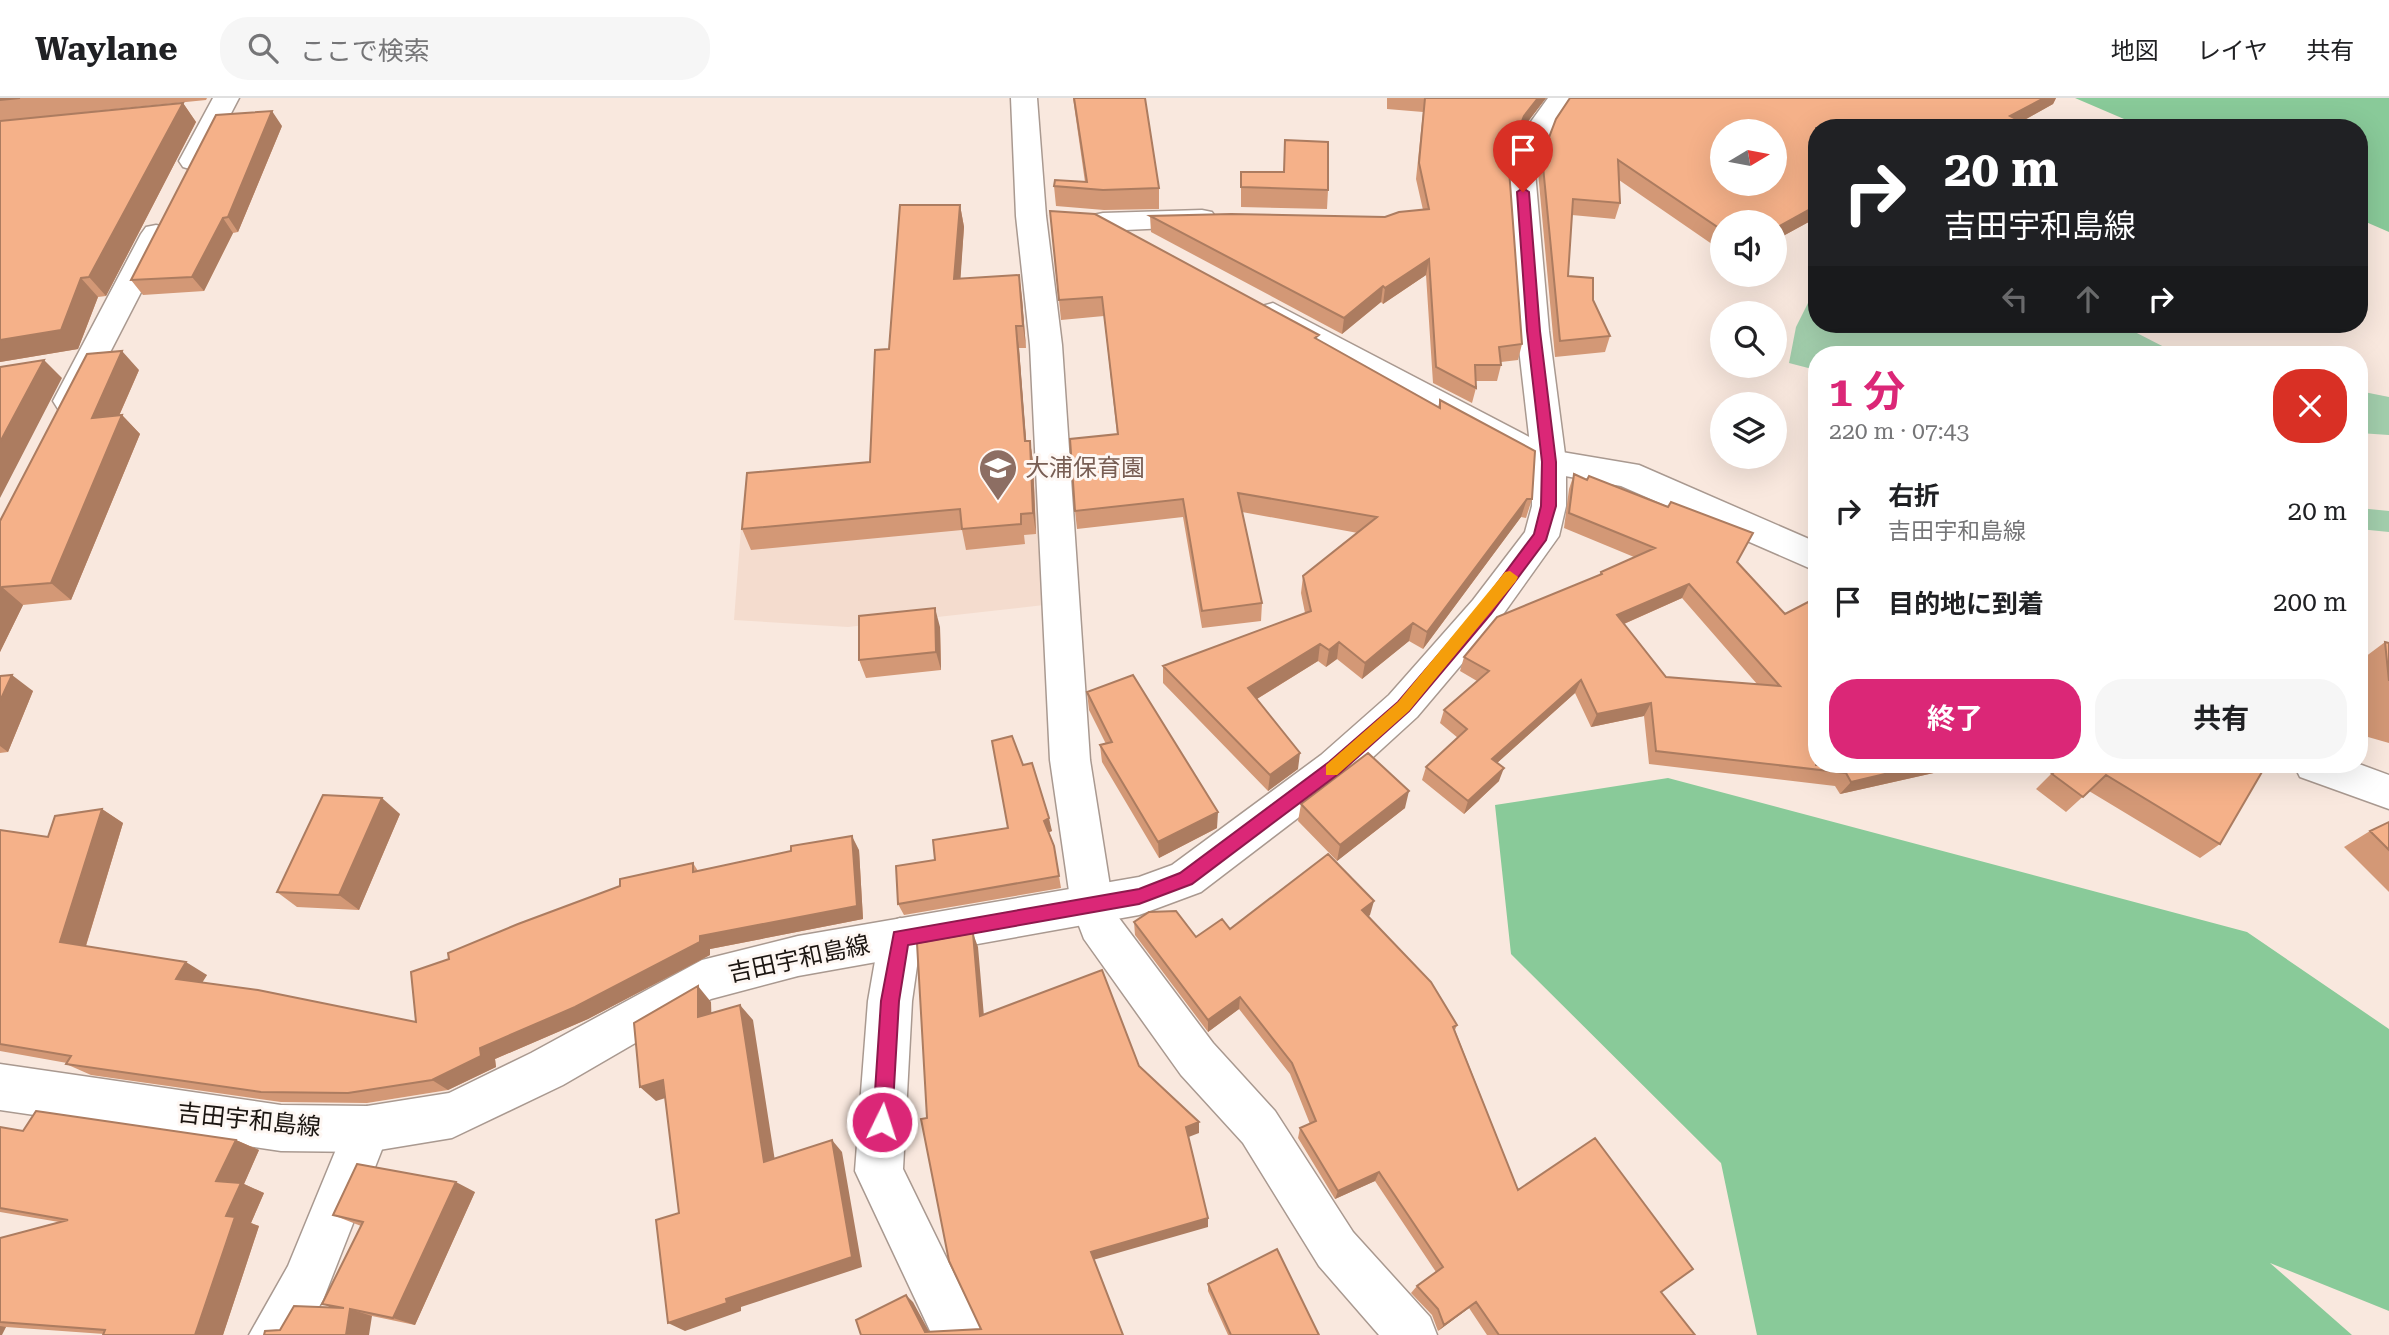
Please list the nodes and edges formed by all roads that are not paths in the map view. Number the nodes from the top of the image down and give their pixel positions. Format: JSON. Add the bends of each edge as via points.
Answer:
{"nodes":[{"id":1,"x":1024,"y":98,"type":"edge"},
{"id":2,"x":1561,"y":98,"type":"edge"},
{"id":3,"x":213,"y":106,"type":"edge"},
{"id":4,"x":1231,"y":218,"type":"edge"},
{"id":5,"x":1067,"y":219,"type":"junction"},
{"id":6,"x":1151,"y":248,"type":"edge"},
{"id":7,"x":1248,"y":300,"type":"edge"},
{"id":8,"x":89,"y":361,"type":"junction"},
{"id":9,"x":51,"y":367,"type":"dead end"},
{"id":10,"x":58,"y":422,"type":"edge"},
{"id":11,"x":1549,"y":462,"type":"junction"},
{"id":12,"x":1808,"y":553,"type":"edge"},
{"id":13,"x":2336,"y":773,"type":"edge"},
{"id":14,"x":2389,"y":792,"type":"edge"},
{"id":15,"x":1092,"y":905,"type":"junction"},
{"id":16,"x":900,"y":938,"type":"junction"},
{"id":17,"x":0,"y":1087,"type":"edge"},
{"id":18,"x":367,"y":1129,"type":"junction"},
{"id":19,"x":274,"y":1335,"type":"edge"},
{"id":20,"x":959,"y":1335,"type":"edge"},
{"id":21,"x":1412,"y":1335,"type":"edge"}],
"edges":[{"from":1,"to":5,"type":"street"},
{"from":2,"to":11,"type":"street","name":"吉田宇和島線","via":[[1536,134],[1521,172]]},
{"from":3,"to":8,"type":"street","via":[[175,197]]},
{"from":4,"to":5,"type":"street"},
{"from":5,"to":6,"type":"street"},
{"from":5,"to":15,"type":"street","via":[[1046,345],[1070,761]]},
{"from":7,"to":11,"type":"street"},
{"from":8,"to":9,"type":"street"},
{"from":8,"to":10,"type":"street"},
{"from":11,"to":12,"type":"street","via":[[1627,474]]},
{"from":11,"to":15,"type":"street","name":"吉田宇和島線","via":[[1549,506],[1541,536],[1486,610],[1403,706],[1335,767],[1186,879],[1139,897]]},
{"from":13,"to":14,"type":"street"},
{"from":15,"to":16,"type":"street","name":"吉田宇和島線"},
{"from":15,"to":21,"type":"street","via":[[1099,925],[1197,1059],[1259,1127],[1336,1249]]},
{"from":16,"to":18,"type":"street","name":"吉田宇和島線","via":[[798,956],[702,981],[547,1069],[452,1115]]},
{"from":16,"to":20,"type":"street","via":[[890,1001],[879,1171]]},
{"from":17,"to":18,"type":"street","name":"吉田宇和島線","via":[[281,1128]]},
{"from":18,"to":19,"type":"street","via":[[306,1283]]}]}
